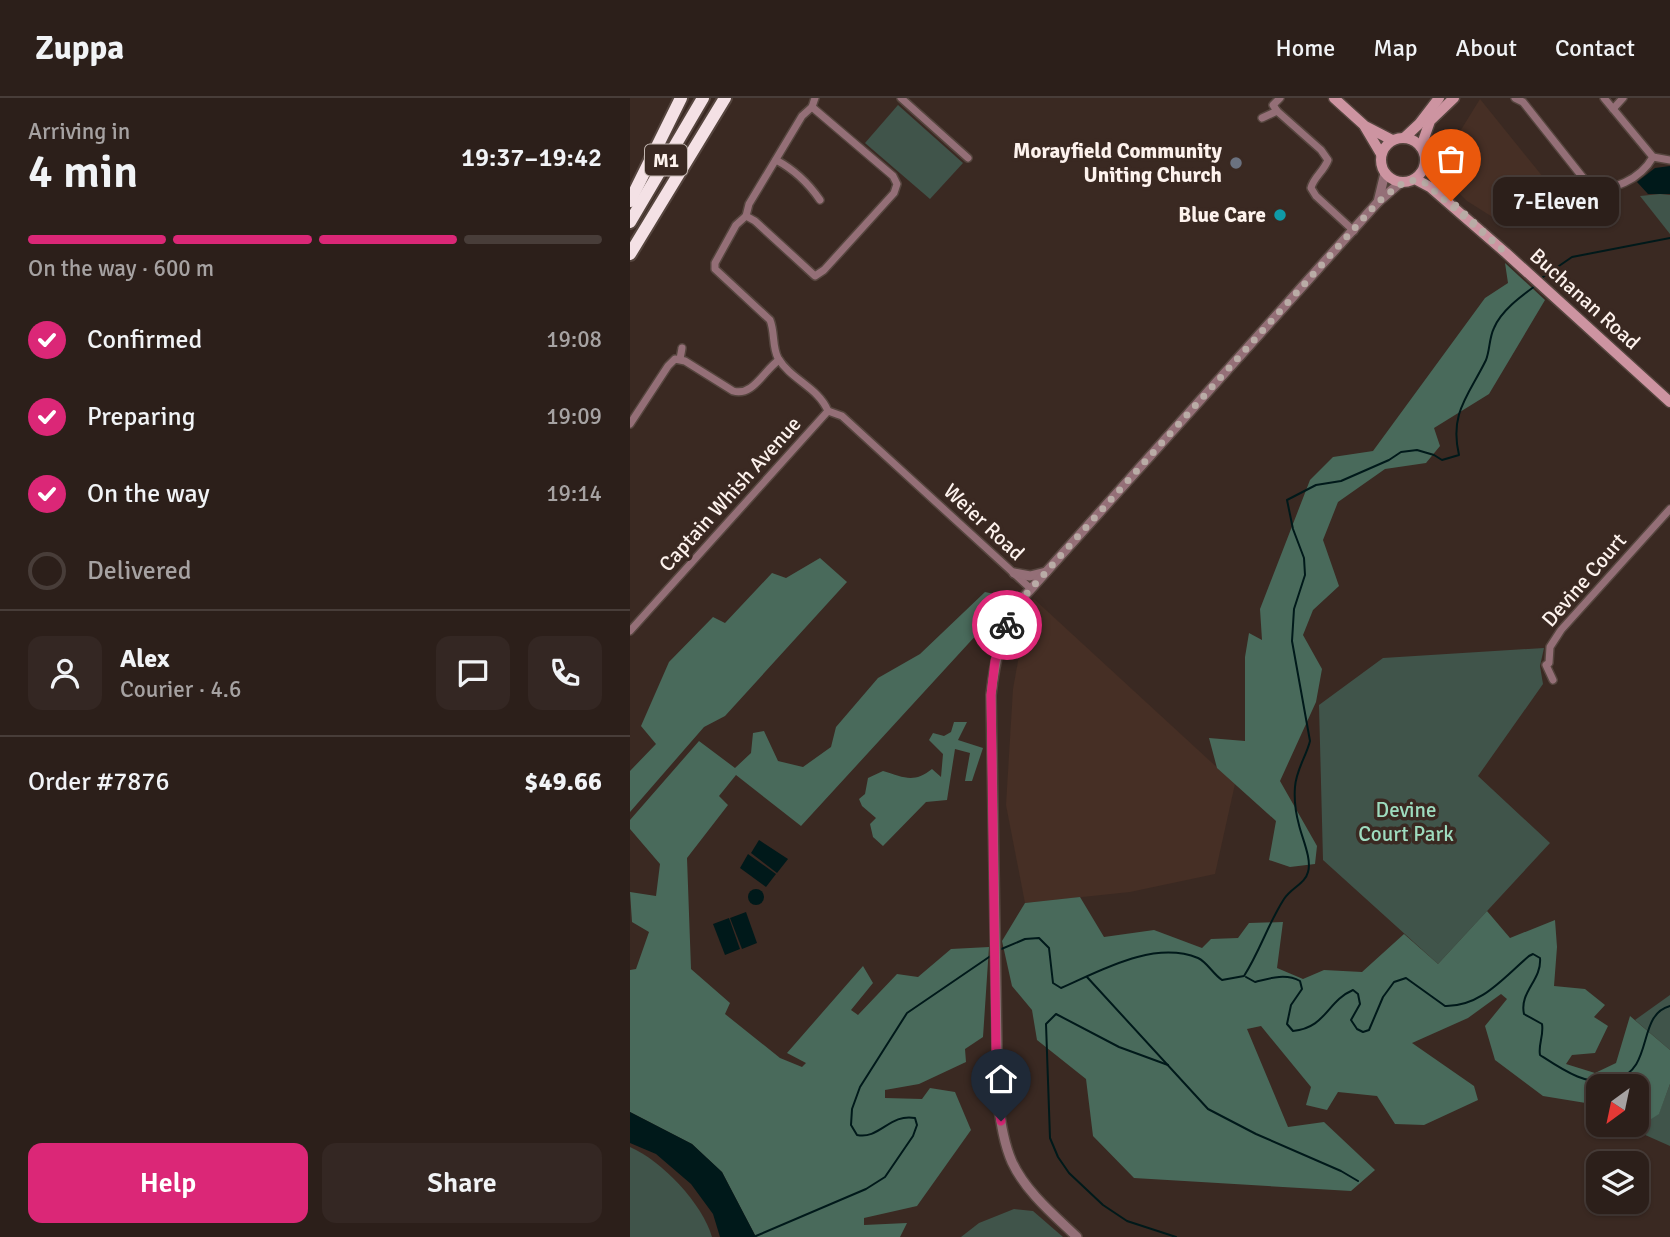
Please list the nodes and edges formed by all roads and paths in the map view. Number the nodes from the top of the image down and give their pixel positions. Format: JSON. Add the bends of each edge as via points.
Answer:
{"nodes":[{"id":1,"x":681,"y":98,"type":"edge"},
{"id":2,"x":703,"y":98,"type":"edge"},
{"id":3,"x":725,"y":98,"type":"edge"},
{"id":4,"x":735,"y":98,"type":"edge"},
{"id":5,"x":815,"y":98,"type":"edge"},
{"id":6,"x":901,"y":98,"type":"edge"},
{"id":7,"x":1280,"y":98,"type":"edge"},
{"id":8,"x":1334,"y":98,"type":"edge"},
{"id":9,"x":1439,"y":98,"type":"edge"},
{"id":10,"x":1454,"y":98,"type":"edge"},
{"id":11,"x":1515,"y":98,"type":"edge"},
{"id":12,"x":1604,"y":98,"type":"edge"},
{"id":13,"x":1623,"y":98,"type":"edge"},
{"id":14,"x":812,"y":107,"type":"junction"},
{"id":15,"x":1613,"y":109,"type":"junction"},
{"id":16,"x":1277,"y":111,"type":"junction"},
{"id":17,"x":1262,"y":118,"type":"dead end"},
{"id":18,"x":1365,"y":126,"type":"junction"},
{"id":19,"x":1404,"y":138,"type":"junction"},
{"id":20,"x":1392,"y":140,"type":"junction"},
{"id":21,"x":1421,"y":147,"type":"junction"},
{"id":22,"x":1381,"y":154,"type":"junction"},
{"id":23,"x":1653,"y":157,"type":"junction"},
{"id":24,"x":968,"y":158,"type":"dead end"},
{"id":25,"x":776,"y":160,"type":"junction"},
{"id":26,"x":1670,"y":160,"type":"edge"},
{"id":27,"x":686,"y":161,"type":"junction"},
{"id":28,"x":1425,"y":162,"type":"junction"},
{"id":29,"x":1385,"y":173,"type":"junction"},
{"id":30,"x":1415,"y":179,"type":"junction"},
{"id":31,"x":1401,"y":182,"type":"junction"},
{"id":32,"x":820,"y":200,"type":"dead end"},
{"id":33,"x":630,"y":201,"type":"edge"},
{"id":34,"x":1378,"y":202,"type":"junction"},
{"id":35,"x":746,"y":216,"type":"junction"},
{"id":36,"x":630,"y":222,"type":"edge"},
{"id":37,"x":1354,"y":230,"type":"junction"},
{"id":38,"x":1506,"y":253,"type":"junction"},
{"id":39,"x":630,"y":254,"type":"edge"},
{"id":40,"x":682,"y":348,"type":"dead end"},
{"id":41,"x":680,"y":359,"type":"junction"},
{"id":42,"x":779,"y":360,"type":"junction"},
{"id":43,"x":1670,"y":402,"type":"edge"},
{"id":44,"x":828,"y":411,"type":"junction"},
{"id":45,"x":630,"y":424,"type":"edge"},
{"id":46,"x":1670,"y":509,"type":"edge"},
{"id":47,"x":1046,"y":571,"type":"junction"},
{"id":48,"x":1014,"y":573,"type":"junction"},
{"id":49,"x":1031,"y":589,"type":"junction"},
{"id":50,"x":630,"y":631,"type":"edge"},
{"id":51,"x":1553,"y":680,"type":"dead end"},
{"id":52,"x":1077,"y":1237,"type":"edge"}],
"edges":[{"from":1,"to":33,"type":"highway"},
{"from":2,"to":36,"type":"highway","number":"M1"},
{"from":3,"to":27,"type":"highway","number":"M1"},
{"from":4,"to":27,"type":"highway","via":[[702,148]]},
{"from":5,"to":14,"type":"street"},
{"from":6,"to":24,"type":"street"},
{"from":7,"to":16,"type":"street","via":[[1273,105]]},
{"from":8,"to":18,"type":"main road"},
{"from":9,"to":19,"type":"main road"},
{"from":10,"to":21,"type":"main road","via":[[1430,121]]},
{"from":11,"to":23,"type":"street","via":[[1588,184],[1598,189],[1620,185]]},
{"from":12,"to":15,"type":"street"},
{"from":13,"to":15,"type":"street"},
{"from":14,"to":25,"type":"street"},
{"from":14,"to":35,"type":"street","via":[[893,176],[897,184],[894,193],[814,276]]},
{"from":15,"to":23,"type":"street"},
{"from":16,"to":17,"type":"street"},
{"from":16,"to":37,"type":"street","via":[[1328,160],[1311,188]]},
{"from":18,"to":20,"type":"main road"},
{"from":18,"to":22,"type":"main road"},
{"from":19,"to":20,"type":"main road"},
{"from":19,"to":21,"type":"main road"},
{"from":20,"to":22,"type":"main road"},
{"from":21,"to":28,"type":"main road"},
{"from":22,"to":29,"type":"main road"},
{"from":23,"to":26,"type":"street"},
{"from":25,"to":32,"type":"street"},
{"from":25,"to":35,"type":"street"},
{"from":27,"to":39,"type":"highway","number":"M1"},
{"from":28,"to":30,"type":"main road"},
{"from":28,"to":38,"type":"main road","name":"Buchanan Road","via":[[1444,194]]},
{"from":29,"to":31,"type":"main road"},
{"from":29,"to":34,"type":"street","name":"Weier Road"},
{"from":30,"to":31,"type":"main road"},
{"from":30,"to":38,"type":"main road","name":"Buchanan Road"},
{"from":31,"to":34,"type":"street","name":"Weier Road"},
{"from":34,"to":37,"type":"street","name":"Weier Road"},
{"from":35,"to":42,"type":"street","via":[[736,225],[715,269],[770,320]]},
{"from":37,"to":47,"type":"street","name":"Weier Road"},
{"from":38,"to":43,"type":"main road","name":"Buchanan Road"},
{"from":40,"to":41,"type":"street"},
{"from":41,"to":42,"type":"street","via":[[741,393],[749,391]]},
{"from":41,"to":45,"type":"street","via":[[667,366]]},
{"from":42,"to":44,"type":"street","name":"Weier Road","via":[[822,398]]},
{"from":44,"to":48,"type":"street","name":"Weier Road","via":[[842,416]]},
{"from":44,"to":50,"type":"street","name":"Captain Whish Avenue"},
{"from":46,"to":51,"type":"street","name":"Devine Court","via":[[1550,647],[1546,665]]},
{"from":47,"to":48,"type":"street","via":[[1030,576]]},
{"from":47,"to":49,"type":"street","name":"Weier Road"},
{"from":48,"to":49,"type":"street","name":"Weier Road"},
{"from":49,"to":52,"type":"street","via":[[1011,616],[995,661],[991,695],[998,1103],[1013,1164],[1030,1190]]}]}
